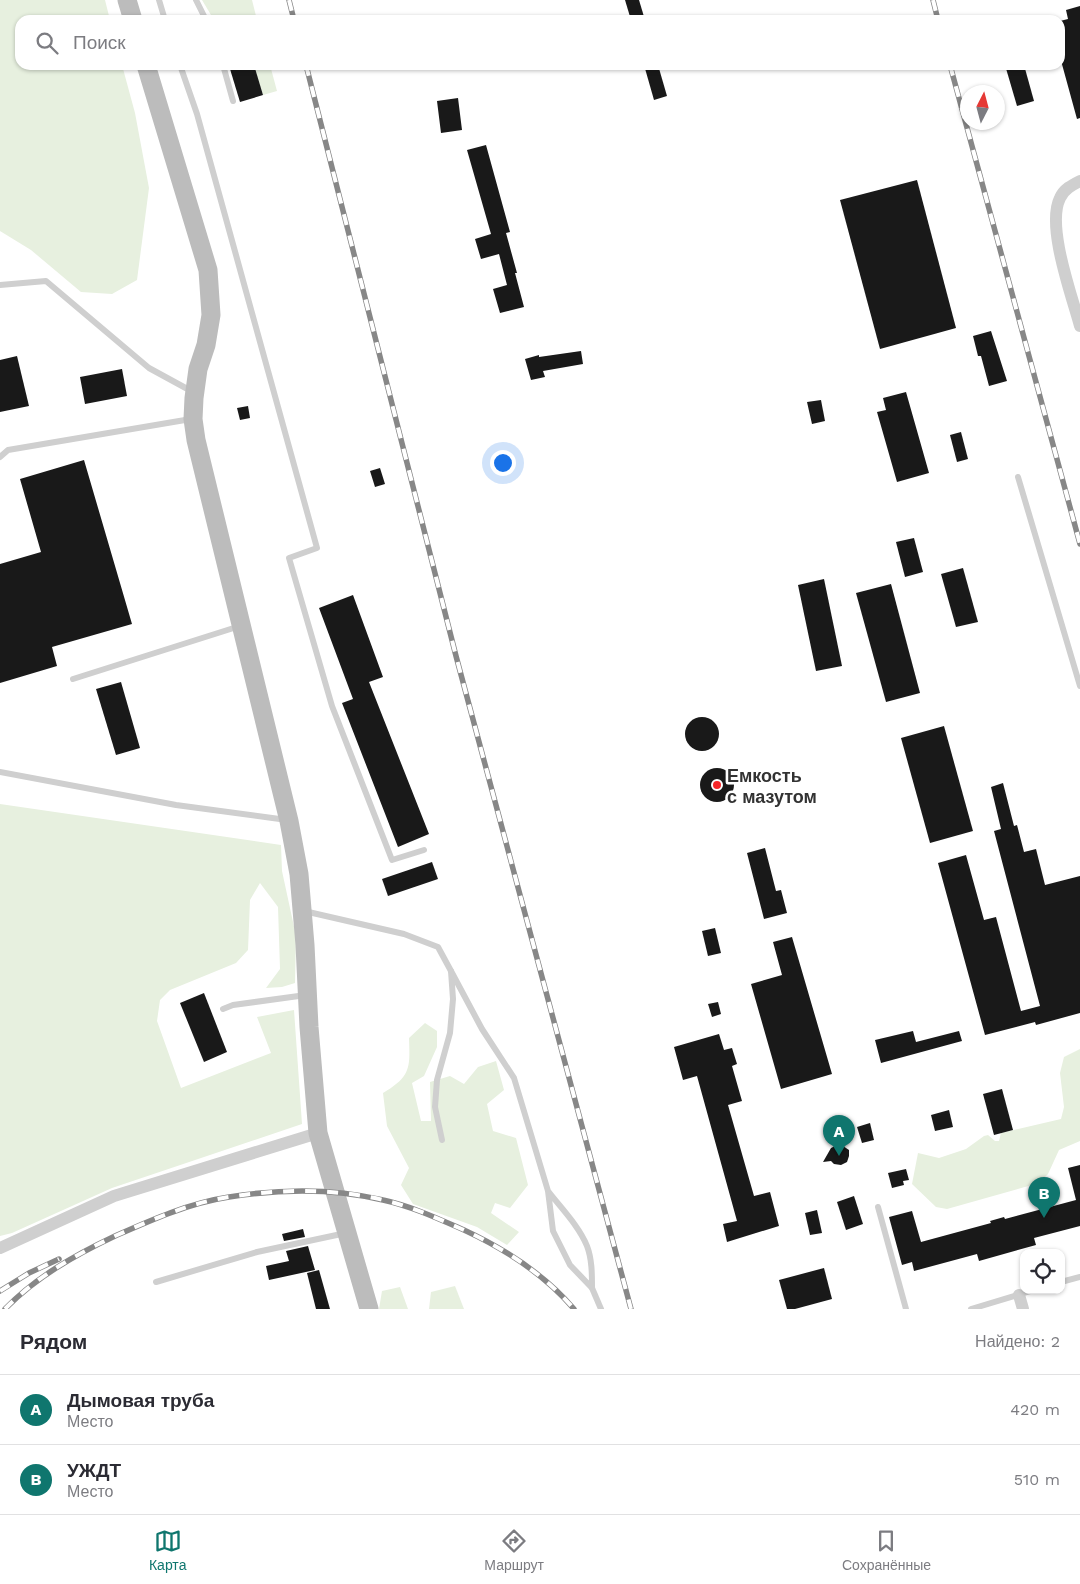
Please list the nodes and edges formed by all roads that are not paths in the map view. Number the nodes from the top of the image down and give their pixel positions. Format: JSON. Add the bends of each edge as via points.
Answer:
{"nodes":[{"id":1,"x":159,"y":0,"type":"edge"},
{"id":2,"x":196,"y":0,"type":"edge"},
{"id":3,"x":164,"y":15,"type":"edge"},
{"id":4,"x":204,"y":15,"type":"edge"},
{"id":5,"x":148,"y":70,"type":"edge"},
{"id":6,"x":182,"y":70,"type":"edge"},
{"id":7,"x":224,"y":70,"type":"edge"},
{"id":8,"x":233,"y":101,"type":"dead end"},
{"id":9,"x":1080,"y":181,"type":"edge"},
{"id":10,"x":0,"y":285,"type":"edge"},
{"id":11,"x":1080,"y":326,"type":"edge"},
{"id":12,"x":194,"y":392,"type":"junction"},
{"id":13,"x":192,"y":418,"type":"junction"},
{"id":14,"x":0,"y":457,"type":"edge"},
{"id":15,"x":1018,"y":477,"type":"dead end"},
{"id":16,"x":241,"y":626,"type":"junction"},
{"id":17,"x":73,"y":679,"type":"dead end"},
{"id":18,"x":1080,"y":686,"type":"edge"},
{"id":19,"x":0,"y":772,"type":"edge"},
{"id":20,"x":289,"y":820,"type":"junction"},
{"id":21,"x":424,"y":850,"type":"dead end"},
{"id":22,"x":302,"y":910,"type":"junction"},
{"id":23,"x":451,"y":971,"type":"junction"},
{"id":24,"x":307,"y":994,"type":"junction"},
{"id":25,"x":222,"y":1009,"type":"dead end"},
{"id":26,"x":318,"y":1133,"type":"junction"},
{"id":27,"x":442,"y":1140,"type":"dead end"},
{"id":28,"x":548,"y":1192,"type":"junction"},
{"id":29,"x":878,"y":1207,"type":"dead end"},
{"id":30,"x":39,"y":1230,"type":"junction"},
{"id":31,"x":347,"y":1233,"type":"junction"},
{"id":32,"x":0,"y":1248,"type":"edge"},
{"id":33,"x":0,"y":1258,"type":"edge"},
{"id":34,"x":1080,"y":1277,"type":"edge"},
{"id":35,"x":1065,"y":1281,"type":"edge"},
{"id":36,"x":156,"y":1282,"type":"dead end"},
{"id":37,"x":592,"y":1288,"type":"junction"},
{"id":38,"x":1022,"y":1294,"type":"edge"},
{"id":39,"x":1019,"y":1295,"type":"junction"},
{"id":40,"x":369,"y":1309,"type":"edge"},
{"id":41,"x":601,"y":1309,"type":"edge"},
{"id":42,"x":906,"y":1309,"type":"edge"},
{"id":43,"x":971,"y":1309,"type":"edge"},
{"id":44,"x":1023,"y":1309,"type":"edge"}],
"edges":[{"from":1,"to":3,"type":"lane"},
{"from":2,"to":4,"type":"lane"},
{"from":5,"to":12,"type":"street","via":[[208,270],[211,315]]},
{"from":6,"to":21,"type":"lane","via":[[197,114],[317,548],[289,558],[332,706],[392,860]]},
{"from":7,"to":8,"type":"lane"},
{"from":9,"to":11,"type":"street","via":[[1068,187],[1060,198],[1054,217],[1057,241]]},
{"from":10,"to":12,"type":"lane","via":[[46,281],[149,368]]},
{"from":12,"to":13,"type":"street"},
{"from":13,"to":14,"type":"lane","via":[[8,450]]},
{"from":13,"to":16,"type":"street"},
{"from":15,"to":18,"type":"lane"},
{"from":16,"to":17,"type":"lane"},
{"from":16,"to":20,"type":"street"},
{"from":19,"to":20,"type":"lane","via":[[176,805]]},
{"from":20,"to":22,"type":"street","via":[[300,874]]},
{"from":22,"to":23,"type":"lane","via":[[404,934],[438,947]]},
{"from":22,"to":24,"type":"street"},
{"from":23,"to":27,"type":"lane","via":[[450,1033],[437,1080],[435,1107]]},
{"from":23,"to":28,"type":"lane","via":[[482,1029],[514,1078]]},
{"from":24,"to":25,"type":"lane"},
{"from":24,"to":26,"type":"street"},
{"from":26,"to":30,"type":"street","via":[[114,1196]]},
{"from":26,"to":31,"type":"street"},
{"from":28,"to":37,"type":"lane","via":[[553,1231],[570,1265]]},
{"from":28,"to":37,"type":"lane","via":[[586,1245],[592,1267]]},
{"from":29,"to":42,"type":"lane"},
{"from":30,"to":32,"type":"street"},
{"from":30,"to":33,"type":"street"},
{"from":31,"to":36,"type":"lane","via":[[258,1252]]},
{"from":31,"to":40,"type":"street"},
{"from":34,"to":35,"type":"lane"},
{"from":37,"to":41,"type":"lane"},
{"from":38,"to":39,"type":"lane"},
{"from":39,"to":43,"type":"lane"},
{"from":39,"to":44,"type":"street"}]}
